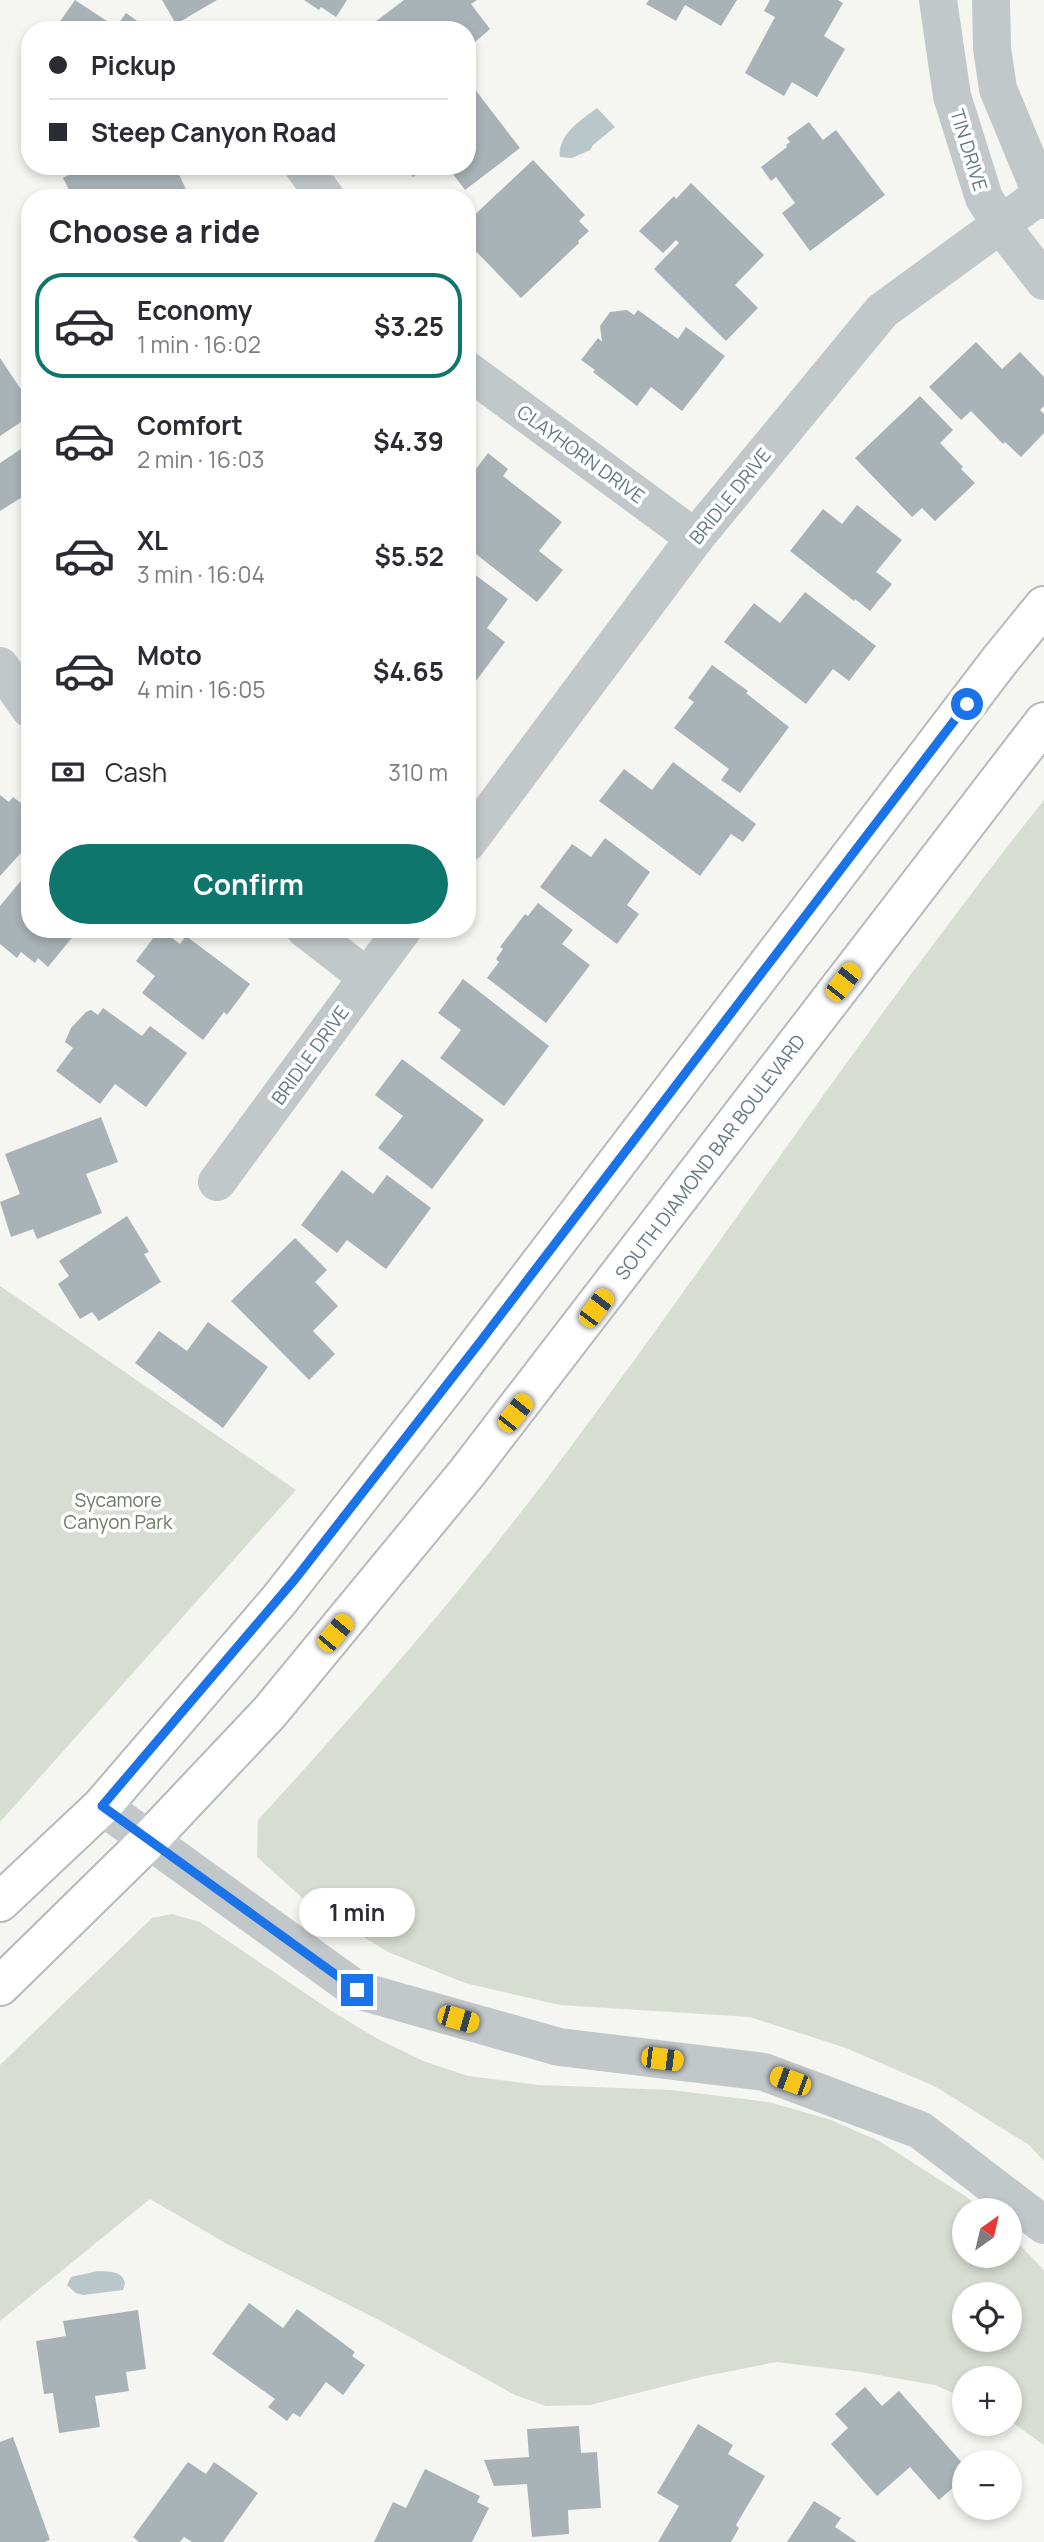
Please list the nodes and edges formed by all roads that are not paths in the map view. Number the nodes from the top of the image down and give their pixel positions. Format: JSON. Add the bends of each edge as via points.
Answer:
{"nodes":[{"id":1,"x":938,"y":0,"type":"edge"},
{"id":2,"x":991,"y":0,"type":"edge"},
{"id":3,"x":1042,"y":198,"type":"edge"},
{"id":4,"x":1000,"y":225,"type":"junction"},
{"id":5,"x":1044,"y":281,"type":"edge"},
{"id":6,"x":476,"y":377,"type":"edge"},
{"id":7,"x":695,"y":538,"type":"junction"},
{"id":8,"x":1044,"y":606,"type":"edge"},
{"id":9,"x":0,"y":666,"type":"edge"},
{"id":10,"x":21,"y":696,"type":"edge"},
{"id":11,"x":1044,"y":722,"type":"edge"},
{"id":12,"x":476,"y":832,"type":"edge"},
{"id":13,"x":317,"y":938,"type":"edge"},
{"id":14,"x":396,"y":938,"type":"edge"},
{"id":15,"x":367,"y":977,"type":"junction"},
{"id":16,"x":217,"y":1182,"type":"dead end"},
{"id":17,"x":102,"y":1806,"type":"junction"},
{"id":18,"x":149,"y":1840,"type":"junction"},
{"id":19,"x":0,"y":1902,"type":"edge"},
{"id":20,"x":0,"y":1986,"type":"edge"},
{"id":21,"x":1044,"y":2225,"type":"edge"}],
"edges":[{"from":1,"to":4,"type":"street","name":"TIN DRIVE","via":[[952,96],[984,198]]},
{"from":2,"to":3,"type":"street","via":[[998,89]]},
{"from":3,"to":4,"type":"street","name":"BRIDLE DRIVE"},
{"from":4,"to":5,"type":"street","name":"TIN DRIVE"},
{"from":4,"to":7,"type":"street","name":"BRIDLE DRIVE","via":[[883,311]]},
{"from":6,"to":7,"type":"street","name":"CLAYHORN DRIVE"},
{"from":7,"to":12,"type":"street","name":"BRIDLE DRIVE"},
{"from":8,"to":17,"type":"main road","via":[[280,1599]]},
{"from":9,"to":10,"type":"street"},
{"from":11,"to":18,"type":"main road","name":"SOUTH DIAMOND BAR BOULEVARD","via":[[466,1475],[269,1713]]},
{"from":13,"to":15,"type":"street"},
{"from":14,"to":15,"type":"street","name":"BRIDLE DRIVE"},
{"from":15,"to":16,"type":"street","name":"BRIDLE DRIVE"},
{"from":17,"to":18,"type":"street"},
{"from":17,"to":19,"type":"main road"},
{"from":18,"to":20,"type":"main road","name":"SOUTH DIAMOND BAR BOULEVARD"},
{"from":18,"to":21,"type":"street","via":[[357,1990],[559,2047],[764,2072],[920,2130]]}]}
